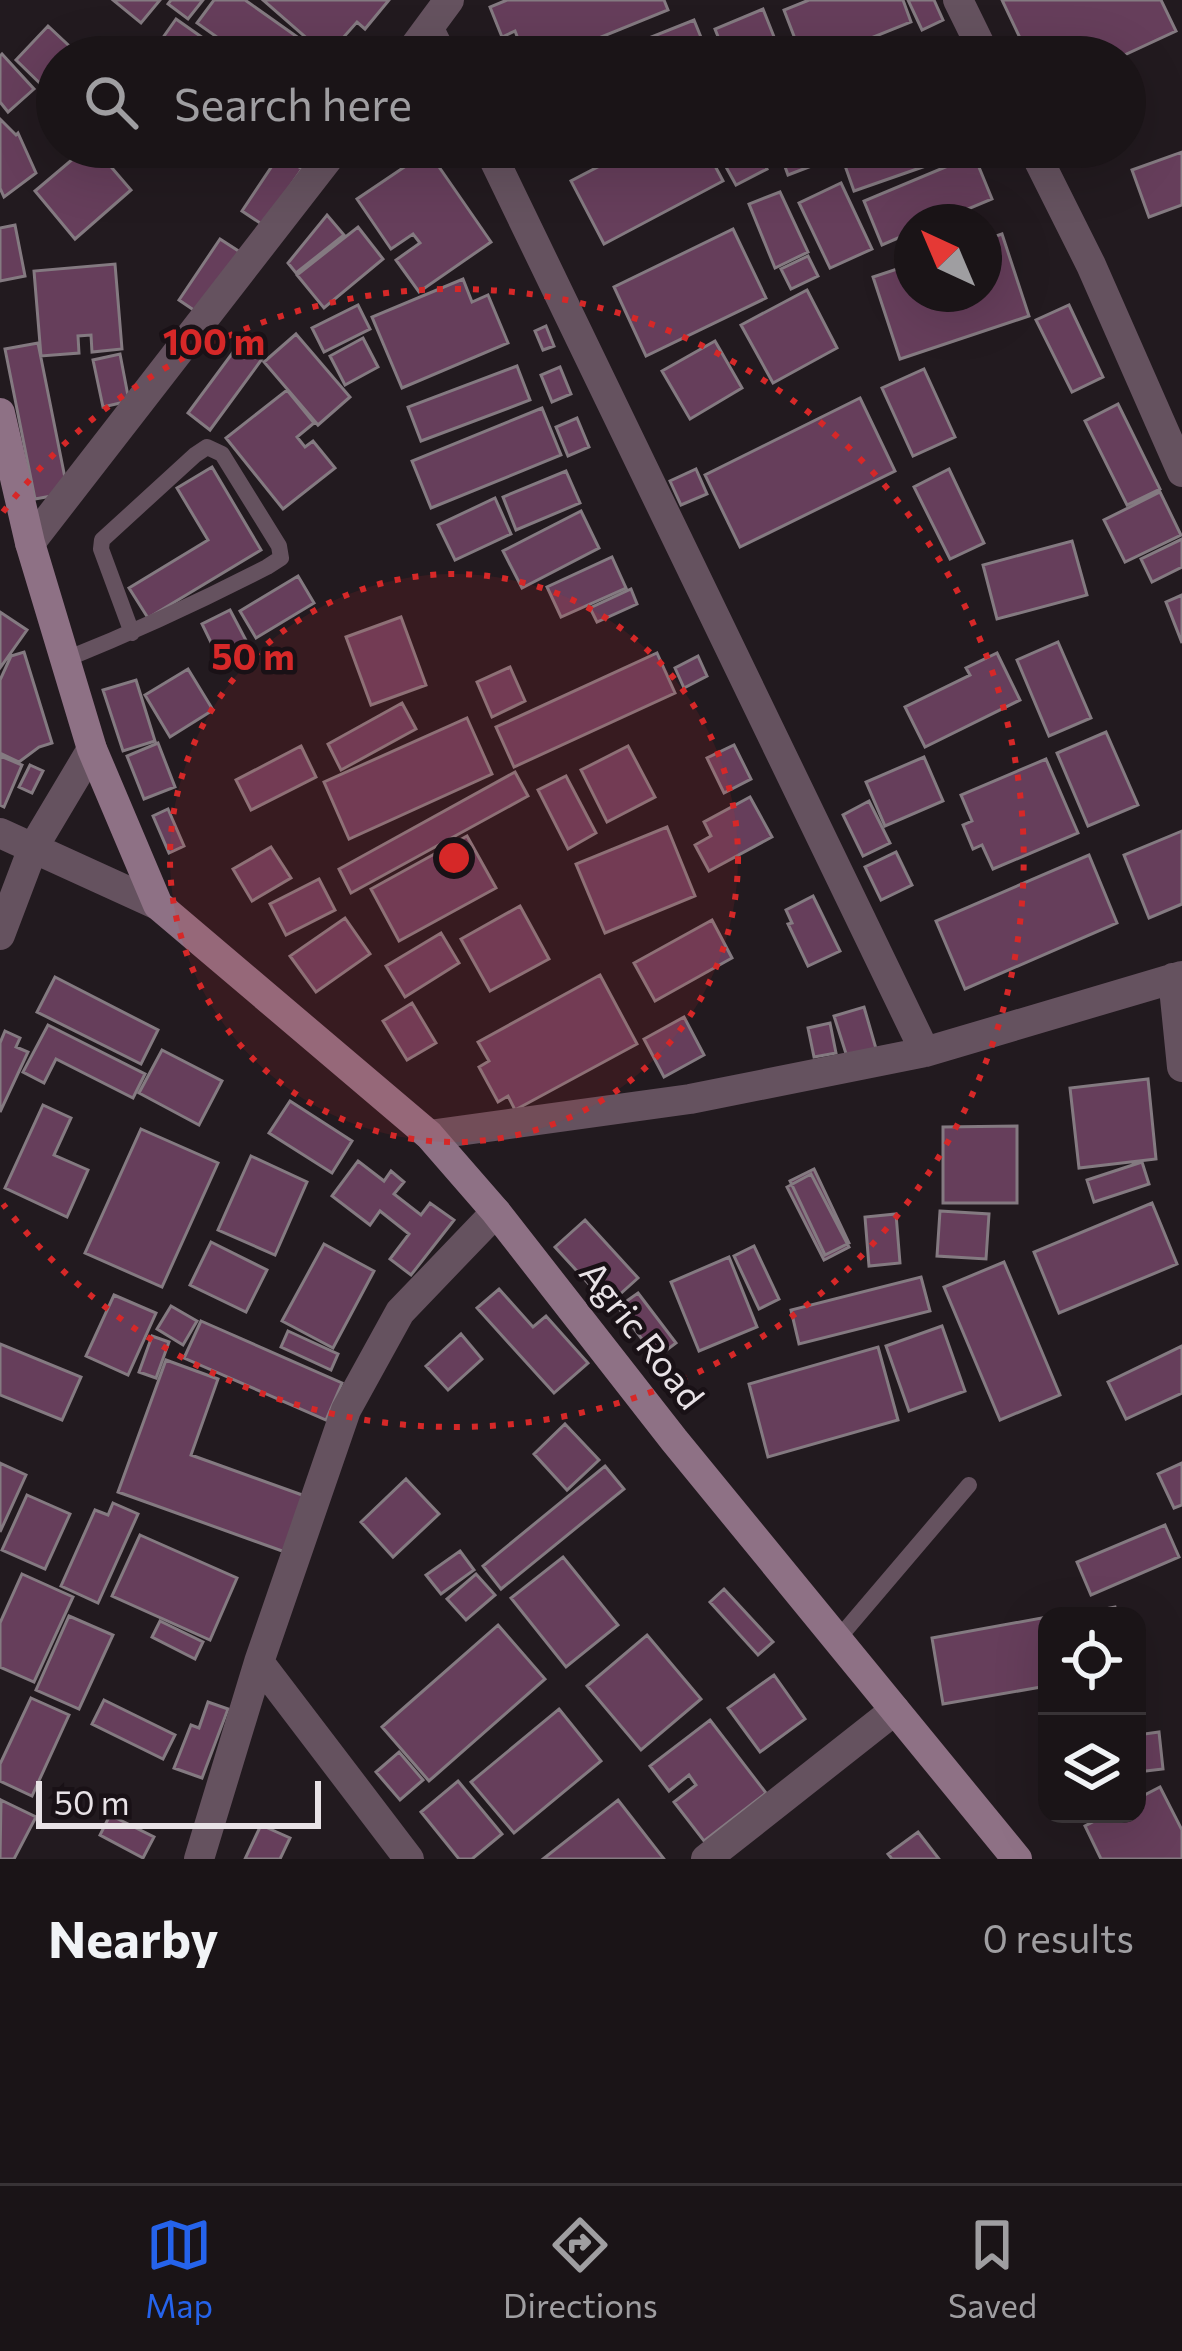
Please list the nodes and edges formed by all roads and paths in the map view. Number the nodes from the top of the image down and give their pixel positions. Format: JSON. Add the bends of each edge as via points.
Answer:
{"nodes":[{"id":1,"x":449,"y":0,"type":"edge"},
{"id":2,"x":958,"y":0,"type":"edge"},
{"id":3,"x":429,"y":29,"type":"junction"},
{"id":4,"x":424,"y":36,"type":"edge"},
{"id":5,"x":432,"y":36,"type":"edge"},
{"id":6,"x":976,"y":36,"type":"edge"},
{"id":7,"x":321,"y":168,"type":"edge"},
{"id":8,"x":498,"y":168,"type":"edge"},
{"id":9,"x":1042,"y":168,"type":"edge"},
{"id":10,"x":0,"y":413,"type":"edge"},
{"id":11,"x":1182,"y":472,"type":"edge"},
{"id":12,"x":30,"y":543,"type":"junction"},
{"id":13,"x":132,"y":633,"type":"junction"},
{"id":14,"x":64,"y":661,"type":"junction"},
{"id":15,"x":92,"y":749,"type":"junction"},
{"id":16,"x":0,"y":833,"type":"edge"},
{"id":17,"x":33,"y":848,"type":"junction"},
{"id":18,"x":158,"y":904,"type":"junction"},
{"id":19,"x":0,"y":934,"type":"edge"},
{"id":20,"x":1178,"y":977,"type":"edge"},
{"id":21,"x":925,"y":1052,"type":"junction"},
{"id":22,"x":1182,"y":1067,"type":"edge"},
{"id":23,"x":429,"y":1136,"type":"junction"},
{"id":24,"x":496,"y":1212,"type":"junction"},
{"id":25,"x":969,"y":1485,"type":"dead end"},
{"id":26,"x":837,"y":1640,"type":"junction"},
{"id":27,"x":259,"y":1662,"type":"junction"},
{"id":28,"x":895,"y":1710,"type":"junction"},
{"id":29,"x":200,"y":1859,"type":"edge"},
{"id":30,"x":409,"y":1859,"type":"edge"},
{"id":31,"x":706,"y":1859,"type":"edge"},
{"id":32,"x":1017,"y":1859,"type":"edge"}],
"edges":[{"from":1,"to":3,"type":"street"},
{"from":2,"to":6,"type":"street"},
{"from":3,"to":4,"type":"street"},
{"from":3,"to":5,"type":"street"},
{"from":7,"to":12,"type":"street"},
{"from":8,"to":21,"type":"street"},
{"from":9,"to":11,"type":"street"},
{"from":10,"to":12,"type":"street"},
{"from":12,"to":14,"type":"street"},
{"from":13,"to":13,"type":"lane","via":[[102,540],[207,447],[222,454],[281,558]]},
{"from":13,"to":14,"type":"lane"},
{"from":14,"to":15,"type":"street"},
{"from":15,"to":17,"type":"street"},
{"from":15,"to":18,"type":"street"},
{"from":16,"to":17,"type":"street"},
{"from":17,"to":18,"type":"street"},
{"from":17,"to":19,"type":"street"},
{"from":18,"to":23,"type":"street","name":"Agric Road"},
{"from":20,"to":21,"type":"street"},
{"from":20,"to":22,"type":"street"},
{"from":21,"to":23,"type":"street","via":[[690,1099]]},
{"from":23,"to":24,"type":"street","name":"Agric Road"},
{"from":24,"to":26,"type":"street","name":"Agric Road"},
{"from":24,"to":27,"type":"street","via":[[400,1312],[346,1410]]},
{"from":25,"to":26,"type":"lane"},
{"from":26,"to":28,"type":"street","name":"Agric Road"},
{"from":27,"to":29,"type":"street"},
{"from":27,"to":30,"type":"street"},
{"from":28,"to":31,"type":"street"},
{"from":28,"to":32,"type":"street","name":"Agric Road"}]}
